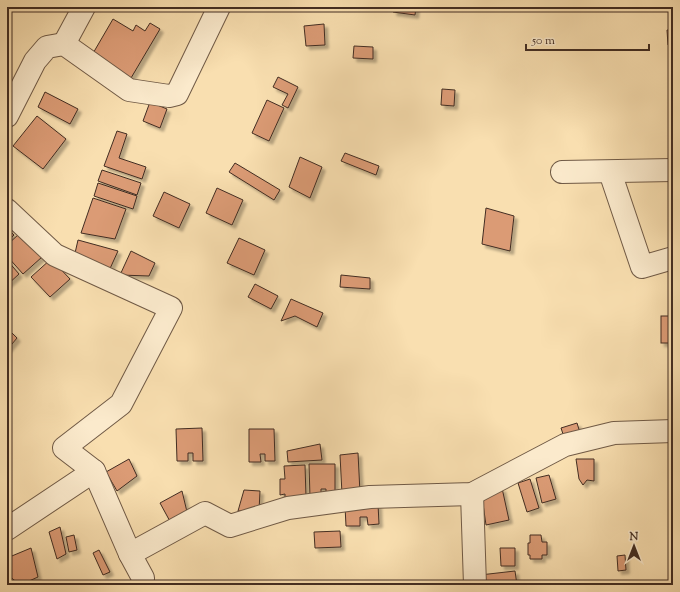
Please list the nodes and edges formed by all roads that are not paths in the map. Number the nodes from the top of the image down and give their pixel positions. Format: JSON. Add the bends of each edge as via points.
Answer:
{"nodes":[{"id":1,"x":84,"y":7,"type":"edge"},
{"id":2,"x":219,"y":7,"type":"edge"},
{"id":3,"x":64,"y":44,"type":"junction"},
{"id":4,"x":7,"y":116,"type":"edge"},
{"id":5,"x":673,"y":170,"type":"edge"},
{"id":6,"x":562,"y":172,"type":"dead end"},
{"id":7,"x":610,"y":172,"type":"junction"},
{"id":8,"x":7,"y":210,"type":"edge"},
{"id":9,"x":673,"y":258,"type":"edge"},
{"id":10,"x":673,"y":431,"type":"edge"},
{"id":11,"x":94,"y":471,"type":"junction"},
{"id":12,"x":472,"y":494,"type":"junction"},
{"id":13,"x":7,"y":529,"type":"edge"},
{"id":14,"x":130,"y":554,"type":"junction"},
{"id":15,"x":142,"y":585,"type":"edge"},
{"id":16,"x":475,"y":585,"type":"edge"}],
"edges":[{"from":1,"to":3,"type":"street"},
{"from":2,"to":3,"type":"street","via":[[177,94],[169,96],[129,90]]},
{"from":3,"to":4,"type":"street","via":[[47,47],[35,61]]},
{"from":5,"to":7,"type":"street"},
{"from":6,"to":7,"type":"street"},
{"from":7,"to":9,"type":"street","via":[[642,267]]},
{"from":8,"to":11,"type":"street","via":[[55,255],[171,308],[121,404],[64,448]]},
{"from":10,"to":12,"type":"street","via":[[614,433],[565,445]]},
{"from":11,"to":13,"type":"street"},
{"from":11,"to":14,"type":"street"},
{"from":12,"to":14,"type":"street","via":[[370,497],[288,508],[230,526],[205,513]]},
{"from":12,"to":16,"type":"street"},
{"from":14,"to":15,"type":"street","via":[[143,578]]}]}
